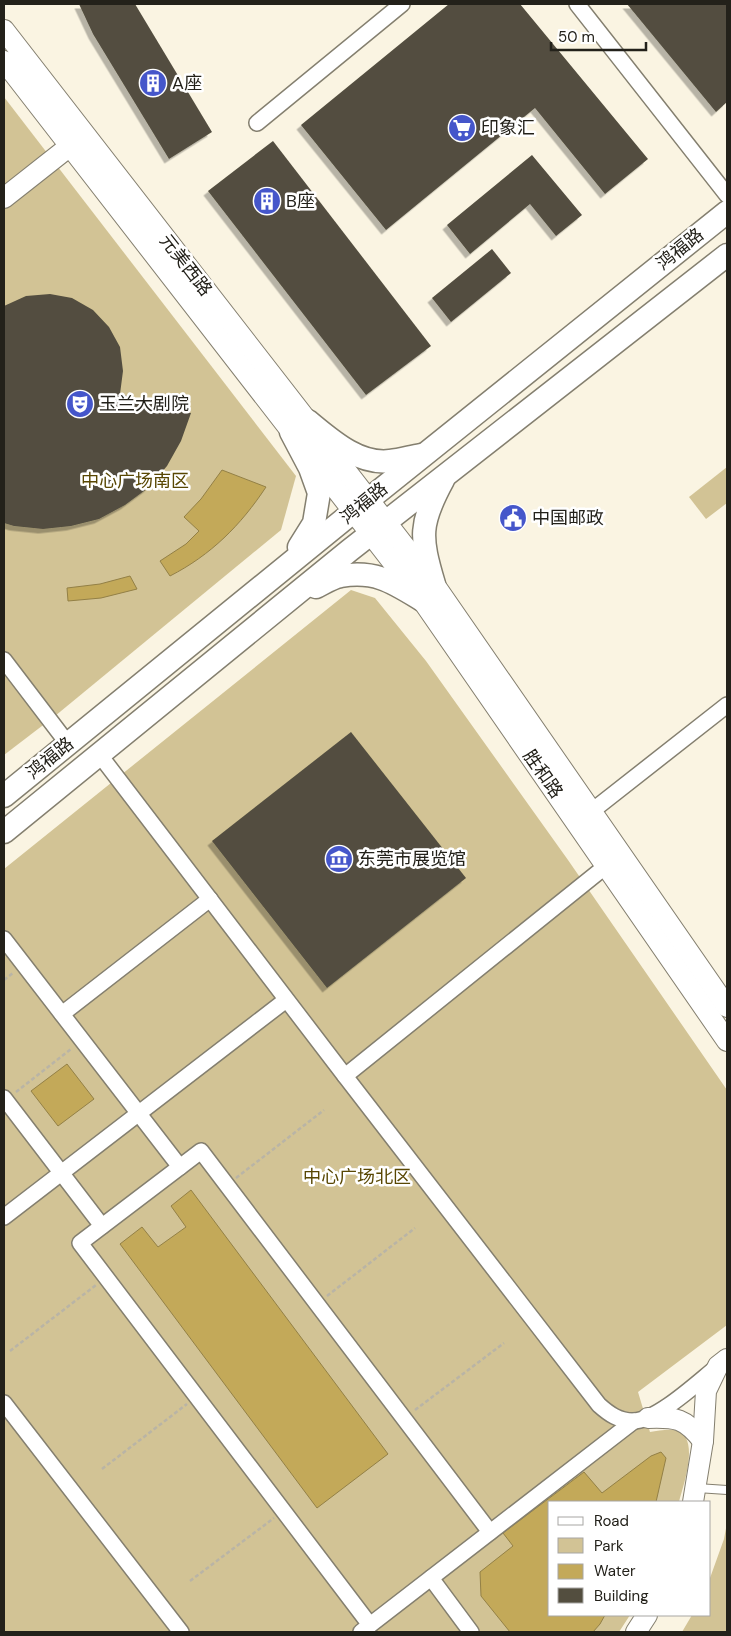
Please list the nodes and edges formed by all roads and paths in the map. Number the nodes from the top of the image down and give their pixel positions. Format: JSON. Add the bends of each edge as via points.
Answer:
{"nodes":[{"id":1,"x":402,"y":4,"type":"edge"},
{"id":2,"x":577,"y":4,"type":"edge"},
{"id":3,"x":4,"y":30,"type":"edge"},
{"id":4,"x":4,"y":61,"type":"edge"},
{"id":5,"x":257,"y":123,"type":"dead end"},
{"id":6,"x":70,"y":146,"type":"junction"},
{"id":7,"x":727,"y":195,"type":"edge"},
{"id":8,"x":4,"y":198,"type":"edge"},
{"id":9,"x":727,"y":212,"type":"edge"},
{"id":10,"x":727,"y":255,"type":"edge"},
{"id":11,"x":299,"y":426,"type":"junction"},
{"id":12,"x":424,"y":455,"type":"junction"},
{"id":13,"x":446,"y":475,"type":"junction"},
{"id":14,"x":361,"y":505,"type":"junction"},
{"id":15,"x":378,"y":528,"type":"junction"},
{"id":16,"x":271,"y":578,"type":"junction"},
{"id":17,"x":428,"y":592,"type":"junction"},
{"id":18,"x":292,"y":597,"type":"junction"},
{"id":19,"x":4,"y":660,"type":"edge"},
{"id":20,"x":727,"y":705,"type":"edge"},
{"id":21,"x":68,"y":744,"type":"junction"},
{"id":22,"x":99,"y":754,"type":"junction"},
{"id":23,"x":4,"y":796,"type":"edge"},
{"id":24,"x":592,"y":811,"type":"junction"},
{"id":25,"x":4,"y":832,"type":"edge"},
{"id":26,"x":606,"y":866,"type":"junction"},
{"id":27,"x":210,"y":899,"type":"junction"},
{"id":28,"x":4,"y":939,"type":"edge"},
{"id":29,"x":286,"y":1000,"type":"junction"},
{"id":30,"x":727,"y":1007,"type":"edge"},
{"id":31,"x":62,"y":1014,"type":"junction"},
{"id":32,"x":82,"y":1040,"type":"junction"},
{"id":33,"x":727,"y":1041,"type":"edge"},
{"id":34,"x":345,"y":1076,"type":"junction"},
{"id":35,"x":4,"y":1099,"type":"edge"},
{"id":36,"x":324,"y":1110,"type":"dead end"},
{"id":37,"x":138,"y":1114,"type":"junction"},
{"id":38,"x":180,"y":1167,"type":"junction"},
{"id":39,"x":61,"y":1173,"type":"junction"},
{"id":40,"x":227,"y":1185,"type":"junction"},
{"id":41,"x":4,"y":1217,"type":"edge"},
{"id":42,"x":102,"y":1226,"type":"junction"},
{"id":43,"x":415,"y":1228,"type":"dead end"},
{"id":44,"x":106,"y":1278,"type":"junction"},
{"id":45,"x":317,"y":1304,"type":"junction"},
{"id":46,"x":504,"y":1343,"type":"dead end"},
{"id":47,"x":10,"y":1352,"type":"dead end"},
{"id":48,"x":722,"y":1363,"type":"edge"},
{"id":49,"x":196,"y":1397,"type":"junction"},
{"id":50,"x":4,"y":1403,"type":"edge"},
{"id":51,"x":404,"y":1418,"type":"junction"},
{"id":52,"x":641,"y":1419,"type":"junction"},
{"id":53,"x":703,"y":1440,"type":"junction"},
{"id":54,"x":102,"y":1469,"type":"dead end"},
{"id":55,"x":727,"y":1490,"type":"edge"},
{"id":56,"x":695,"y":1495,"type":"edge"},
{"id":57,"x":283,"y":1511,"type":"junction"},
{"id":58,"x":490,"y":1532,"type":"junction"},
{"id":59,"x":431,"y":1578,"type":"junction"},
{"id":60,"x":190,"y":1581,"type":"dead end"},
{"id":61,"x":646,"y":1616,"type":"edge"},
{"id":62,"x":365,"y":1629,"type":"edge"},
{"id":63,"x":181,"y":1632,"type":"edge"},
{"id":64,"x":472,"y":1632,"type":"edge"},
{"id":65,"x":636,"y":1632,"type":"edge"}],
"edges":[{"from":1,"to":5,"type":"street"},
{"from":2,"to":7,"type":"street"},
{"from":3,"to":11,"type":"main road","name":"元美西路"},
{"from":4,"to":6,"type":"main road","name":"元美西路"},
{"from":6,"to":8,"type":"main road"},
{"from":6,"to":11,"type":"main road","name":"元美西路"},
{"from":9,"to":12,"type":"main road","name":"鸿福路"},
{"from":10,"to":13,"type":"main road","name":"鸿福路"},
{"from":11,"to":12,"type":"main road","via":[[369,460],[388,462]]},
{"from":11,"to":14,"type":"main road","name":"元美西路"},
{"from":11,"to":16,"type":"main road","via":[[319,493],[314,523],[297,550]]},
{"from":12,"to":14,"type":"main road","name":"鸿福路"},
{"from":13,"to":15,"type":"main road","name":"鸿福路"},
{"from":13,"to":17,"type":"main road","via":[[426,515],[423,536]]},
{"from":14,"to":15,"type":"main road","name":"胜和路"},
{"from":14,"to":16,"type":"main road","name":"鸿福路"},
{"from":15,"to":17,"type":"main road","name":"胜和路"},
{"from":15,"to":18,"type":"main road","name":"鸿福路"},
{"from":16,"to":21,"type":"main road","name":"鸿福路"},
{"from":17,"to":18,"type":"main road","via":[[369,574],[340,576]]},
{"from":17,"to":24,"type":"main road","name":"胜和路"},
{"from":17,"to":26,"type":"main road","name":"胜和路"},
{"from":18,"to":22,"type":"main road","name":"鸿福路"},
{"from":19,"to":21,"type":"street"},
{"from":20,"to":24,"type":"street"},
{"from":21,"to":23,"type":"main road","name":"鸿福路"},
{"from":22,"to":25,"type":"main road","name":"鸿福路"},
{"from":22,"to":27,"type":"street"},
{"from":24,"to":30,"type":"main road","name":"胜和路"},
{"from":26,"to":33,"type":"main road","name":"胜和路"},
{"from":26,"to":34,"type":"street"},
{"from":27,"to":29,"type":"street"},
{"from":27,"to":31,"type":"street"},
{"from":28,"to":31,"type":"street"},
{"from":29,"to":34,"type":"street"},
{"from":29,"to":37,"type":"street"},
{"from":31,"to":32,"type":"street"},
{"from":32,"to":35,"type":"path"},
{"from":32,"to":37,"type":"street"},
{"from":34,"to":52,"type":"street","via":[[599,1405],[622,1420]]},
{"from":35,"to":39,"type":"street"},
{"from":36,"to":40,"type":"path"},
{"from":37,"to":38,"type":"street"},
{"from":37,"to":39,"type":"street"},
{"from":38,"to":40,"type":"street","via":[[201,1151]]},
{"from":38,"to":42,"type":"street"},
{"from":39,"to":41,"type":"street"},
{"from":39,"to":42,"type":"street"},
{"from":40,"to":45,"type":"street"},
{"from":42,"to":44,"type":"street","via":[[80,1243]]},
{"from":43,"to":45,"type":"path"},
{"from":44,"to":47,"type":"path"},
{"from":44,"to":49,"type":"street"},
{"from":45,"to":51,"type":"street"},
{"from":46,"to":51,"type":"path"},
{"from":48,"to":52,"type":"street","via":[[663,1409]]},
{"from":48,"to":53,"type":"main road","via":[[706,1391]]},
{"from":49,"to":54,"type":"path"},
{"from":49,"to":57,"type":"street"},
{"from":50,"to":63,"type":"street"},
{"from":51,"to":58,"type":"street"},
{"from":52,"to":53,"type":"main road","via":[[678,1419],[688,1424]]},
{"from":52,"to":58,"type":"street"},
{"from":53,"to":56,"type":"main road"},
{"from":55,"to":56,"type":"lane"},
{"from":57,"to":60,"type":"path"},
{"from":57,"to":62,"type":"street"},
{"from":58,"to":59,"type":"street"},
{"from":59,"to":62,"type":"street"},
{"from":59,"to":64,"type":"street"},
{"from":61,"to":65,"type":"main road"}]}
